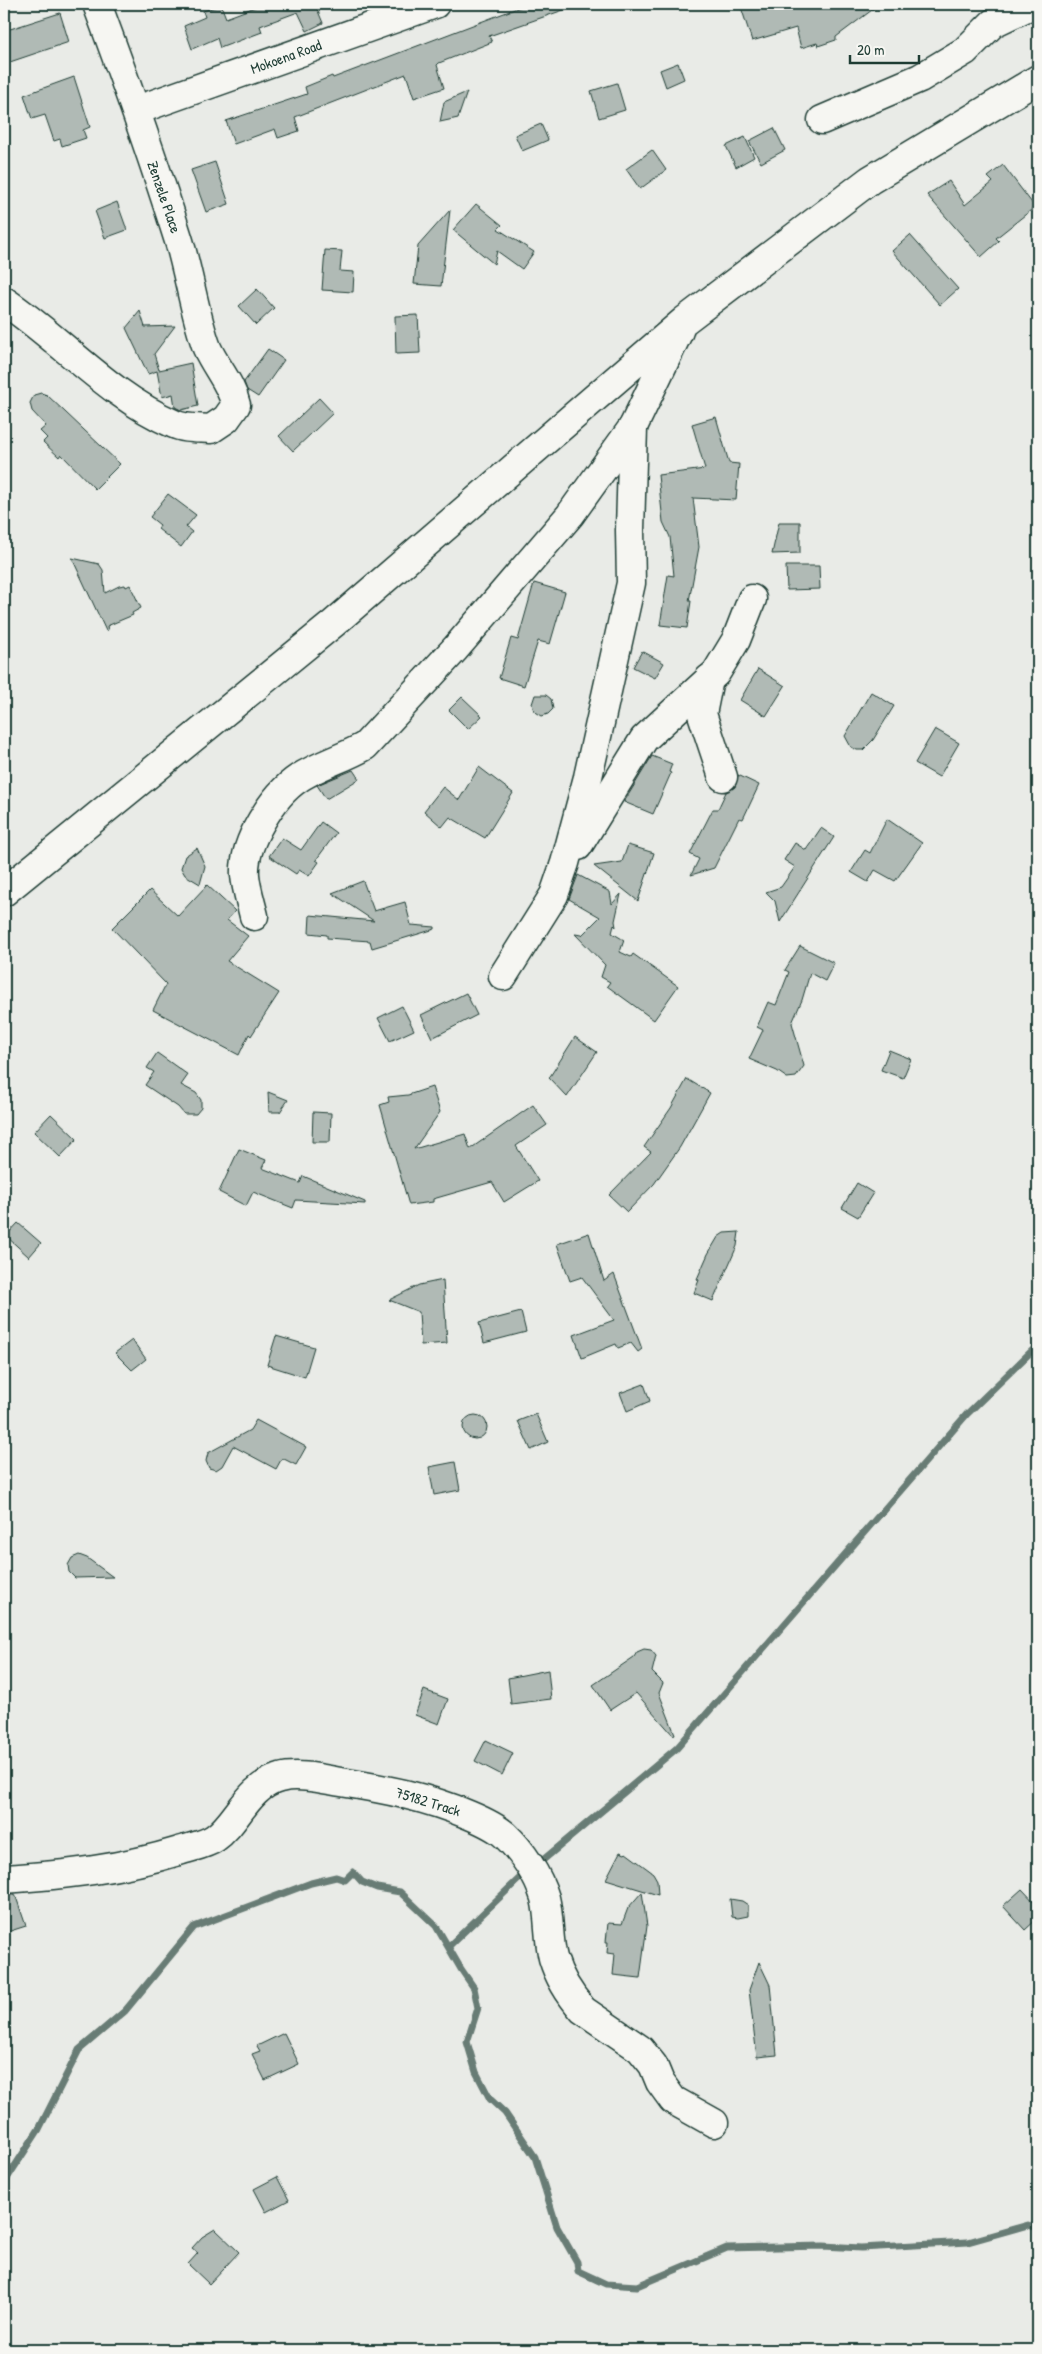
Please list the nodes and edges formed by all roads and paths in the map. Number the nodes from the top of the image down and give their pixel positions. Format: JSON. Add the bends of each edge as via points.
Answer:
{"nodes":[{"id":1,"x":97,"y":4,"type":"edge"},
{"id":2,"x":435,"y":4,"type":"edge"},
{"id":3,"x":1033,"y":4,"type":"edge"},
{"id":4,"x":1038,"y":79,"type":"edge"},
{"id":5,"x":137,"y":110,"type":"junction"},
{"id":6,"x":822,"y":120,"type":"dead end"},
{"id":7,"x":4,"y":301,"type":"edge"},
{"id":8,"x":684,"y":320,"type":"junction"},
{"id":9,"x":633,"y":427,"type":"junction"},
{"id":10,"x":752,"y":599,"type":"dead end"},
{"id":11,"x":709,"y":679,"type":"junction"},
{"id":12,"x":723,"y":777,"type":"dead end"},
{"id":13,"x":566,"y":863,"type":"junction"},
{"id":14,"x":4,"y":892,"type":"edge"},
{"id":15,"x":254,"y":916,"type":"dead end"},
{"id":16,"x":504,"y":976,"type":"dead end"},
{"id":17,"x":4,"y":1879,"type":"edge"},
{"id":18,"x":714,"y":2123,"type":"dead end"}],
"edges":[{"from":1,"to":5,"type":"street","name":"Zenzele Place"},
{"from":2,"to":5,"type":"street","name":"Mokoena Road"},
{"from":3,"to":6,"type":"street","via":[[993,23],[965,51],[920,78]]},
{"from":4,"to":8,"type":"street","via":[[870,180]]},
{"from":5,"to":7,"type":"street","name":"Zenzele Place","via":[[179,242],[208,348],[232,389],[236,405],[226,419],[212,429],[175,425],[123,395]]},
{"from":8,"to":9,"type":"street"},
{"from":8,"to":14,"type":"street","via":[[334,623]]},
{"from":9,"to":13,"type":"street","via":[[631,583]]},
{"from":9,"to":15,"type":"street","via":[[570,515],[396,713],[364,746],[299,778],[276,801],[251,839],[246,859],[245,875]]},
{"from":10,"to":11,"type":"street","via":[[736,640]]},
{"from":11,"to":12,"type":"street","via":[[702,714]]},
{"from":11,"to":13,"type":"street","via":[[644,739]]},
{"from":13,"to":16,"type":"street","via":[[546,910]]},
{"from":17,"to":18,"type":"street","name":"75182 Track","via":[[90,1872],[141,1863],[203,1843],[221,1832],[260,1788],[282,1777],[315,1778],[398,1791],[455,1809],[504,1834],[524,1858],[539,1882],[545,1900],[553,1958],[566,1989],[576,2002],[640,2049],[673,2100]]}]}
